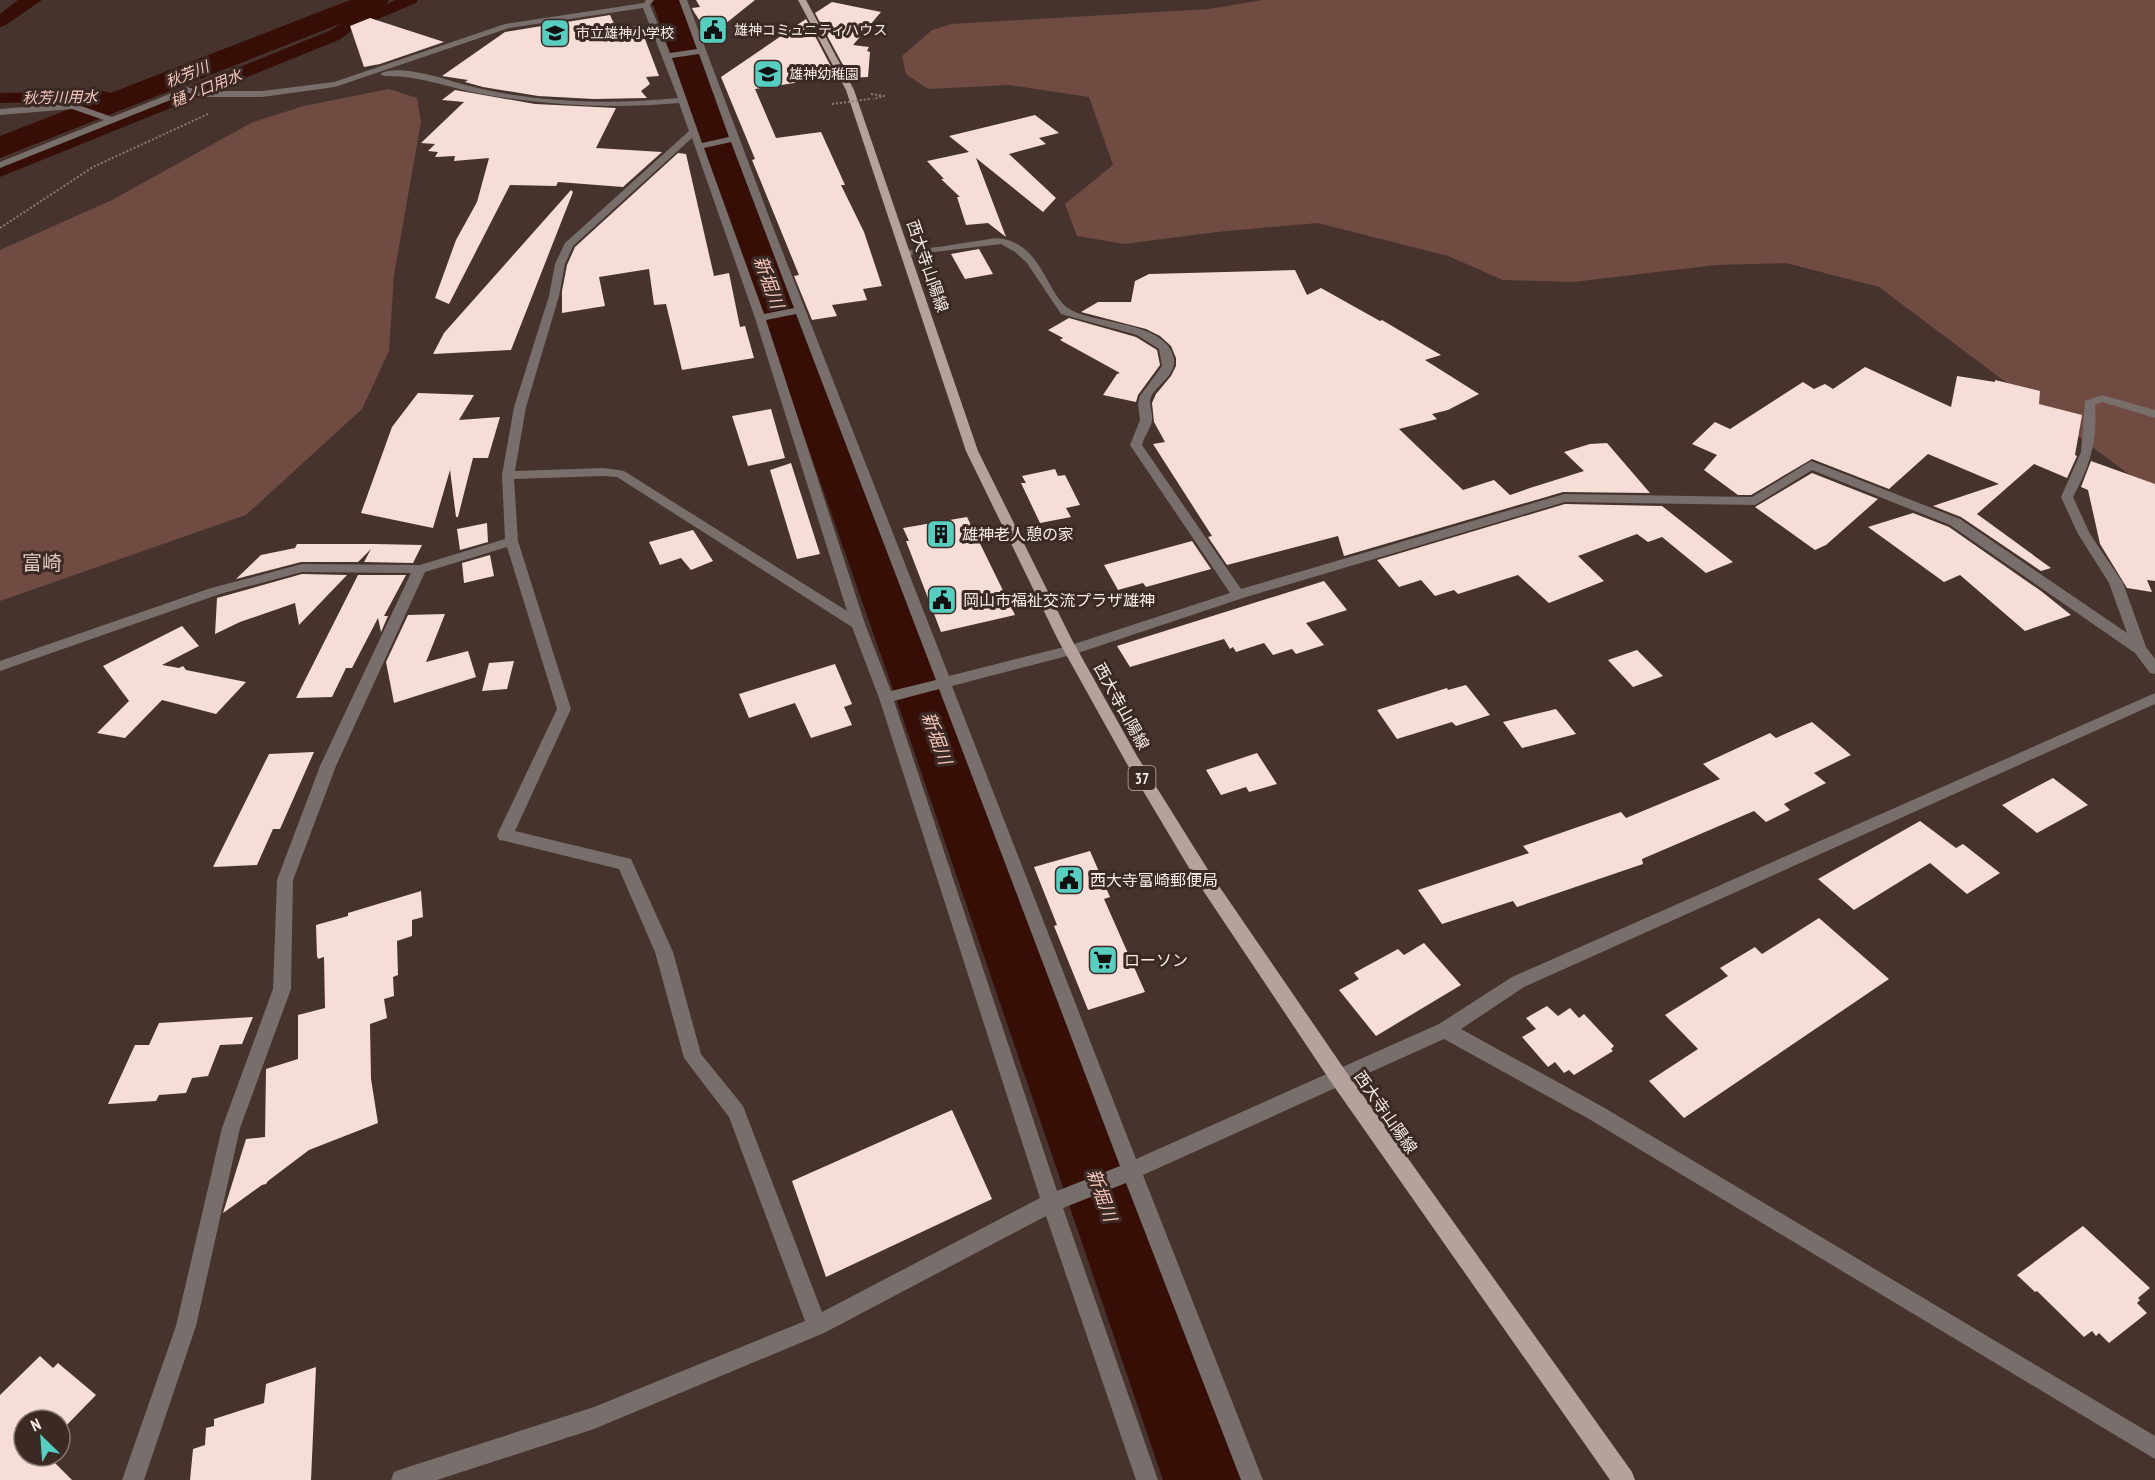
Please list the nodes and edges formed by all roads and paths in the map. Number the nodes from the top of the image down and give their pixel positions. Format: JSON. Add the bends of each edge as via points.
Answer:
{"nodes":[{"id":1,"x":683,"y":0,"type":"edge"},
{"id":2,"x":802,"y":0,"type":"edge"},
{"id":3,"x":647,"y":2,"type":"edge"},
{"id":4,"x":698,"y":52,"type":"junction"},
{"id":5,"x":671,"y":56,"type":"junction"},
{"id":6,"x":360,"y":77,"type":"junction"},
{"id":7,"x":870,"y":99,"type":"dead end"},
{"id":8,"x":682,"y":100,"type":"junction"},
{"id":9,"x":832,"y":104,"type":"dead end"},
{"id":10,"x":0,"y":112,"type":"edge"},
{"id":11,"x":210,"y":113,"type":"dead end"},
{"id":12,"x":112,"y":120,"type":"junction"},
{"id":13,"x":700,"y":140,"type":"junction"},
{"id":14,"x":730,"y":140,"type":"junction"},
{"id":15,"x":0,"y":165,"type":"edge"},
{"id":16,"x":0,"y":228,"type":"edge"},
{"id":17,"x":905,"y":254,"type":"junction"},
{"id":18,"x":798,"y":311,"type":"junction"},
{"id":19,"x":765,"y":317,"type":"junction"},
{"id":20,"x":2155,"y":414,"type":"edge"},
{"id":21,"x":508,"y":475,"type":"junction"},
{"id":22,"x":512,"y":541,"type":"junction"},
{"id":23,"x":420,"y":569,"type":"junction"},
{"id":24,"x":1238,"y":595,"type":"junction"},
{"id":25,"x":858,"y":624,"type":"junction"},
{"id":26,"x":2140,"y":649,"type":"junction"},
{"id":27,"x":1070,"y":650,"type":"junction"},
{"id":28,"x":0,"y":666,"type":"edge"},
{"id":29,"x":2155,"y":669,"type":"edge"},
{"id":30,"x":940,"y":685,"type":"junction"},
{"id":31,"x":891,"y":697,"type":"junction"},
{"id":32,"x":2155,"y":698,"type":"edge"},
{"id":33,"x":1445,"y":1030,"type":"junction"},
{"id":34,"x":1340,"y":1079,"type":"junction"},
{"id":35,"x":1126,"y":1173,"type":"junction"},
{"id":36,"x":1059,"y":1199,"type":"junction"},
{"id":37,"x":818,"y":1326,"type":"junction"},
{"id":38,"x":2155,"y":1448,"type":"edge"},
{"id":39,"x":134,"y":1480,"type":"edge"},
{"id":40,"x":402,"y":1480,"type":"edge"},
{"id":41,"x":1147,"y":1480,"type":"edge"},
{"id":42,"x":1251,"y":1480,"type":"edge"},
{"id":43,"x":1624,"y":1480,"type":"edge"}],
"edges":[{"from":1,"to":4,"type":"street"},
{"from":2,"to":17,"type":"main road","name":"西大寺山陽線","number":"37","via":[[849,90]]},
{"from":3,"to":5,"type":"street"},
{"from":3,"to":6,"type":"street","via":[[508,26]]},
{"from":4,"to":5,"type":"street"},
{"from":4,"to":14,"type":"street"},
{"from":5,"to":8,"type":"street"},
{"from":6,"to":8,"type":"street","via":[[409,73],[482,92],[604,105]]},
{"from":6,"to":12,"type":"street","via":[[262,94],[186,90]]},
{"from":7,"to":9,"type":"path","bridge":true},
{"from":8,"to":13,"type":"street"},
{"from":10,"to":12,"type":"street","via":[[73,106]]},
{"from":11,"to":16,"type":"path","via":[[93,167]]},
{"from":12,"to":15,"type":"street"},
{"from":13,"to":14,"type":"street"},
{"from":13,"to":19,"type":"street"},
{"from":13,"to":21,"type":"street","via":[[569,245],[560,264],[520,407]]},
{"from":14,"to":18,"type":"street"},
{"from":17,"to":24,"type":"street","via":[[1002,241],[1029,256],[1059,306],[1068,313],[1122,326],[1161,346],[1168,356],[1167,367],[1144,402],[1147,418],[1136,445]]},
{"from":17,"to":27,"type":"main road","name":"西大寺山陽線","number":"37","via":[[972,451]]},
{"from":18,"to":19,"type":"street"},
{"from":18,"to":30,"type":"street"},
{"from":19,"to":25,"type":"street"},
{"from":20,"to":26,"type":"street","via":[[2103,398],[2089,403],[2092,425],[2086,462],[2067,497],[2084,534],[2116,583]]},
{"from":21,"to":22,"type":"street"},
{"from":21,"to":25,"type":"street","via":[[620,474]]},
{"from":22,"to":23,"type":"street"},
{"from":22,"to":37,"type":"street","via":[[564,709],[505,835],[625,864],[664,952],[693,1058],[736,1112]]},
{"from":23,"to":28,"type":"street","via":[[302,568],[216,591]]},
{"from":23,"to":39,"type":"street","via":[[328,766],[285,880],[282,989],[231,1128],[186,1326]]},
{"from":24,"to":26,"type":"street","via":[[1564,498],[1755,501],[1811,465],[1955,522]]},
{"from":24,"to":27,"type":"street"},
{"from":25,"to":31,"type":"street"},
{"from":26,"to":29,"type":"street"},
{"from":27,"to":30,"type":"street"},
{"from":27,"to":34,"type":"main road","name":"西大寺山陽線","number":"37","via":[[1131,760],[1198,868]]},
{"from":30,"to":31,"type":"street"},
{"from":30,"to":35,"type":"street"},
{"from":31,"to":36,"type":"street"},
{"from":32,"to":33,"type":"street","via":[[1518,982]]},
{"from":33,"to":34,"type":"street"},
{"from":33,"to":38,"type":"street","via":[[1596,1113]]},
{"from":34,"to":35,"type":"street"},
{"from":34,"to":43,"type":"main road","name":"西大寺山陽線","number":"37"},
{"from":35,"to":36,"type":"street"},
{"from":35,"to":42,"type":"street"},
{"from":36,"to":37,"type":"street"},
{"from":36,"to":41,"type":"street"},
{"from":37,"to":40,"type":"street","via":[[594,1418]]}]}
